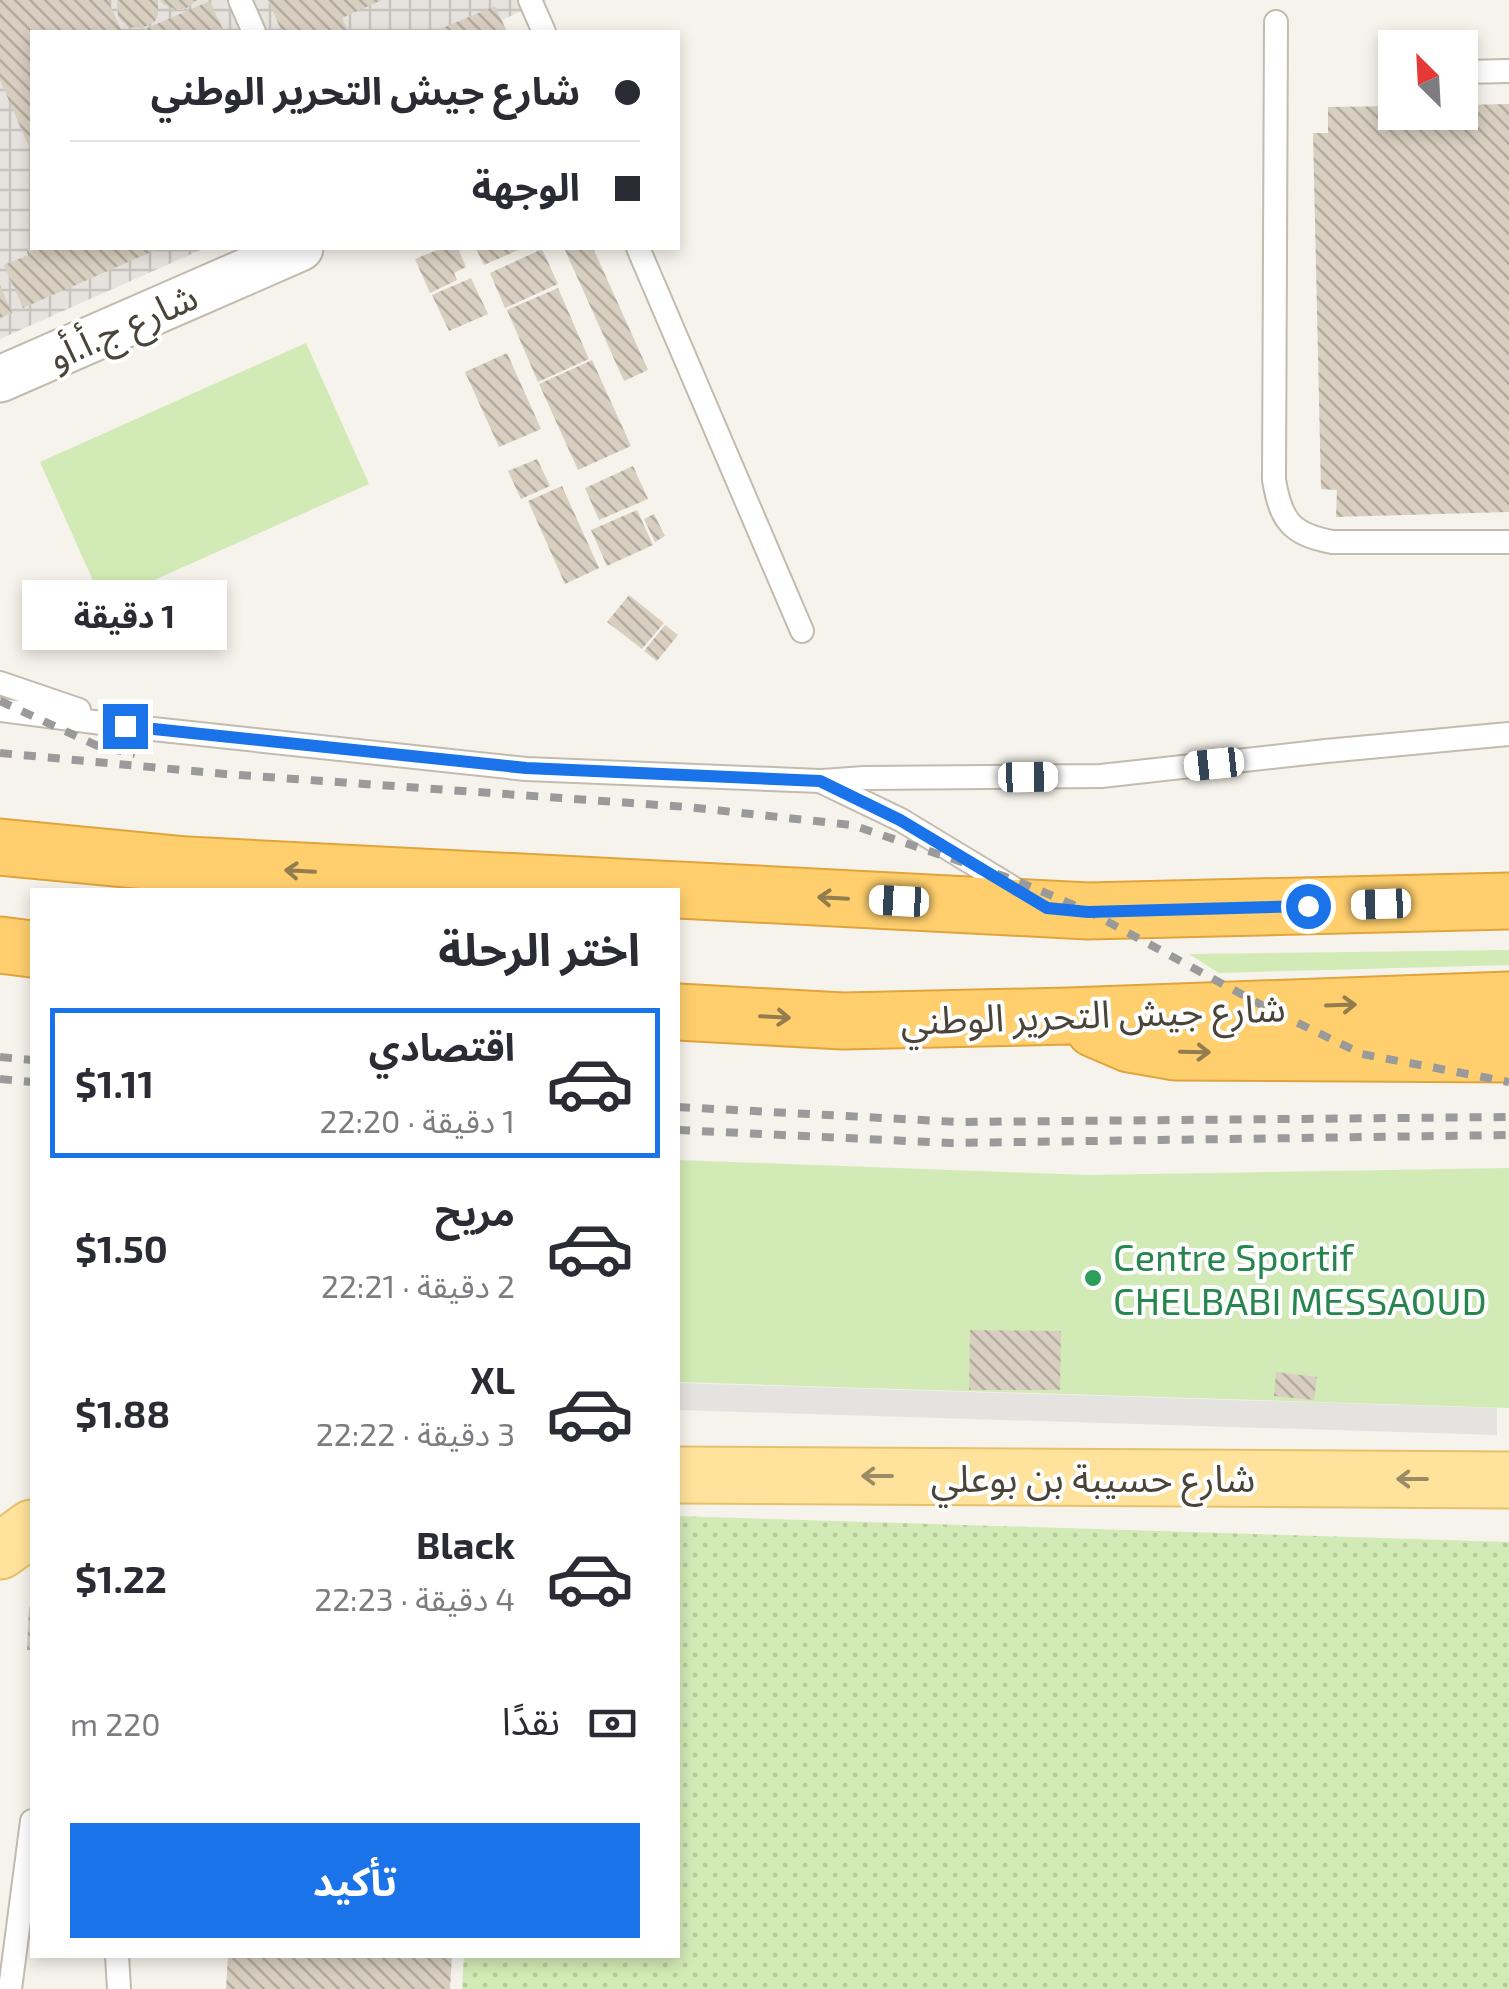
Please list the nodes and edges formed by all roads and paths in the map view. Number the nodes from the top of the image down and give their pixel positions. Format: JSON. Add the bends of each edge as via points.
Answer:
{"nodes":[{"id":1,"x":240,"y":0,"type":"edge"},
{"id":2,"x":530,"y":0,"type":"edge"},
{"id":3,"x":1276,"y":22,"type":"dead end"},
{"id":4,"x":253,"y":30,"type":"edge"},
{"id":5,"x":543,"y":30,"type":"edge"},
{"id":6,"x":1509,"y":70,"type":"edge"},
{"id":7,"x":1478,"y":71,"type":"edge"},
{"id":8,"x":295,"y":250,"type":"edge"},
{"id":9,"x":639,"y":250,"type":"edge"},
{"id":10,"x":0,"y":379,"type":"edge"},
{"id":11,"x":1509,"y":542,"type":"edge"},
{"id":12,"x":802,"y":630,"type":"dead end"},
{"id":13,"x":0,"y":683,"type":"edge"},
{"id":14,"x":0,"y":710,"type":"edge"},
{"id":15,"x":125,"y":726,"type":"junction"},
{"id":16,"x":1509,"y":734,"type":"edge"},
{"id":17,"x":820,"y":781,"type":"junction"},
{"id":18,"x":0,"y":847,"type":"edge"},
{"id":19,"x":638,"y":888,"type":"edge"},
{"id":20,"x":680,"y":890,"type":"edge"},
{"id":21,"x":1503,"y":900,"type":"edge"},
{"id":22,"x":1047,"y":908,"type":"junction"},
{"id":23,"x":0,"y":945,"type":"edge"},
{"id":24,"x":30,"y":949,"type":"edge"},
{"id":25,"x":0,"y":982,"type":"edge"},
{"id":26,"x":30,"y":982,"type":"edge"},
{"id":27,"x":1509,"y":1000,"type":"edge"},
{"id":28,"x":680,"y":1012,"type":"edge"},
{"id":29,"x":1069,"y":1016,"type":"junction"},
{"id":30,"x":1509,"y":1054,"type":"edge"},
{"id":31,"x":680,"y":1475,"type":"edge"},
{"id":32,"x":1509,"y":1480,"type":"edge"},
{"id":33,"x":30,"y":1839,"type":"edge"},
{"id":34,"x":118,"y":1958,"type":"edge"},
{"id":35,"x":14,"y":1985,"type":"edge"},
{"id":36,"x":117,"y":1987,"type":"edge"}],
"edges":[{"from":1,"to":4,"type":"lane"},
{"from":2,"to":5,"type":"lane"},
{"from":3,"to":11,"type":"lane","via":[[1278,506],[1310,538],[1332,542]]},
{"from":6,"to":7,"type":"lane"},
{"from":8,"to":10,"type":"street","name":"شارع ج.أ.أو"},
{"from":9,"to":12,"type":"lane"},
{"from":13,"to":15,"type":"lane"},
{"from":14,"to":15,"type":"lane"},
{"from":15,"to":17,"type":"lane","via":[[526,768]]},
{"from":16,"to":17,"type":"lane","via":[[1101,776]]},
{"from":17,"to":22,"type":"lane","via":[[900,820]]},
{"from":19,"to":18,"type":"highway","one_way":true,"via":[[187,865]]},
{"from":22,"to":20,"type":"highway","one_way":true},
{"from":21,"to":22,"type":"highway"},
{"from":23,"to":24,"type":"highway"},
{"from":25,"to":26,"type":"highway"},
{"from":29,"to":27,"type":"highway","name":"شارع جيش التحرير الوطني","one_way":true},
{"from":28,"to":29,"type":"highway","name":"شارع جيش التحرير الوطني","one_way":true,"via":[[843,1022]]},
{"from":29,"to":30,"type":"highway","one_way":true,"via":[[1129,1044],[1175,1052]]},
{"from":32,"to":31,"type":"main road","name":"شارع حسيبة بن بوعلي","one_way":true},
{"from":33,"to":35,"type":"lane"},
{"from":34,"to":36,"type":"lane"}]}
